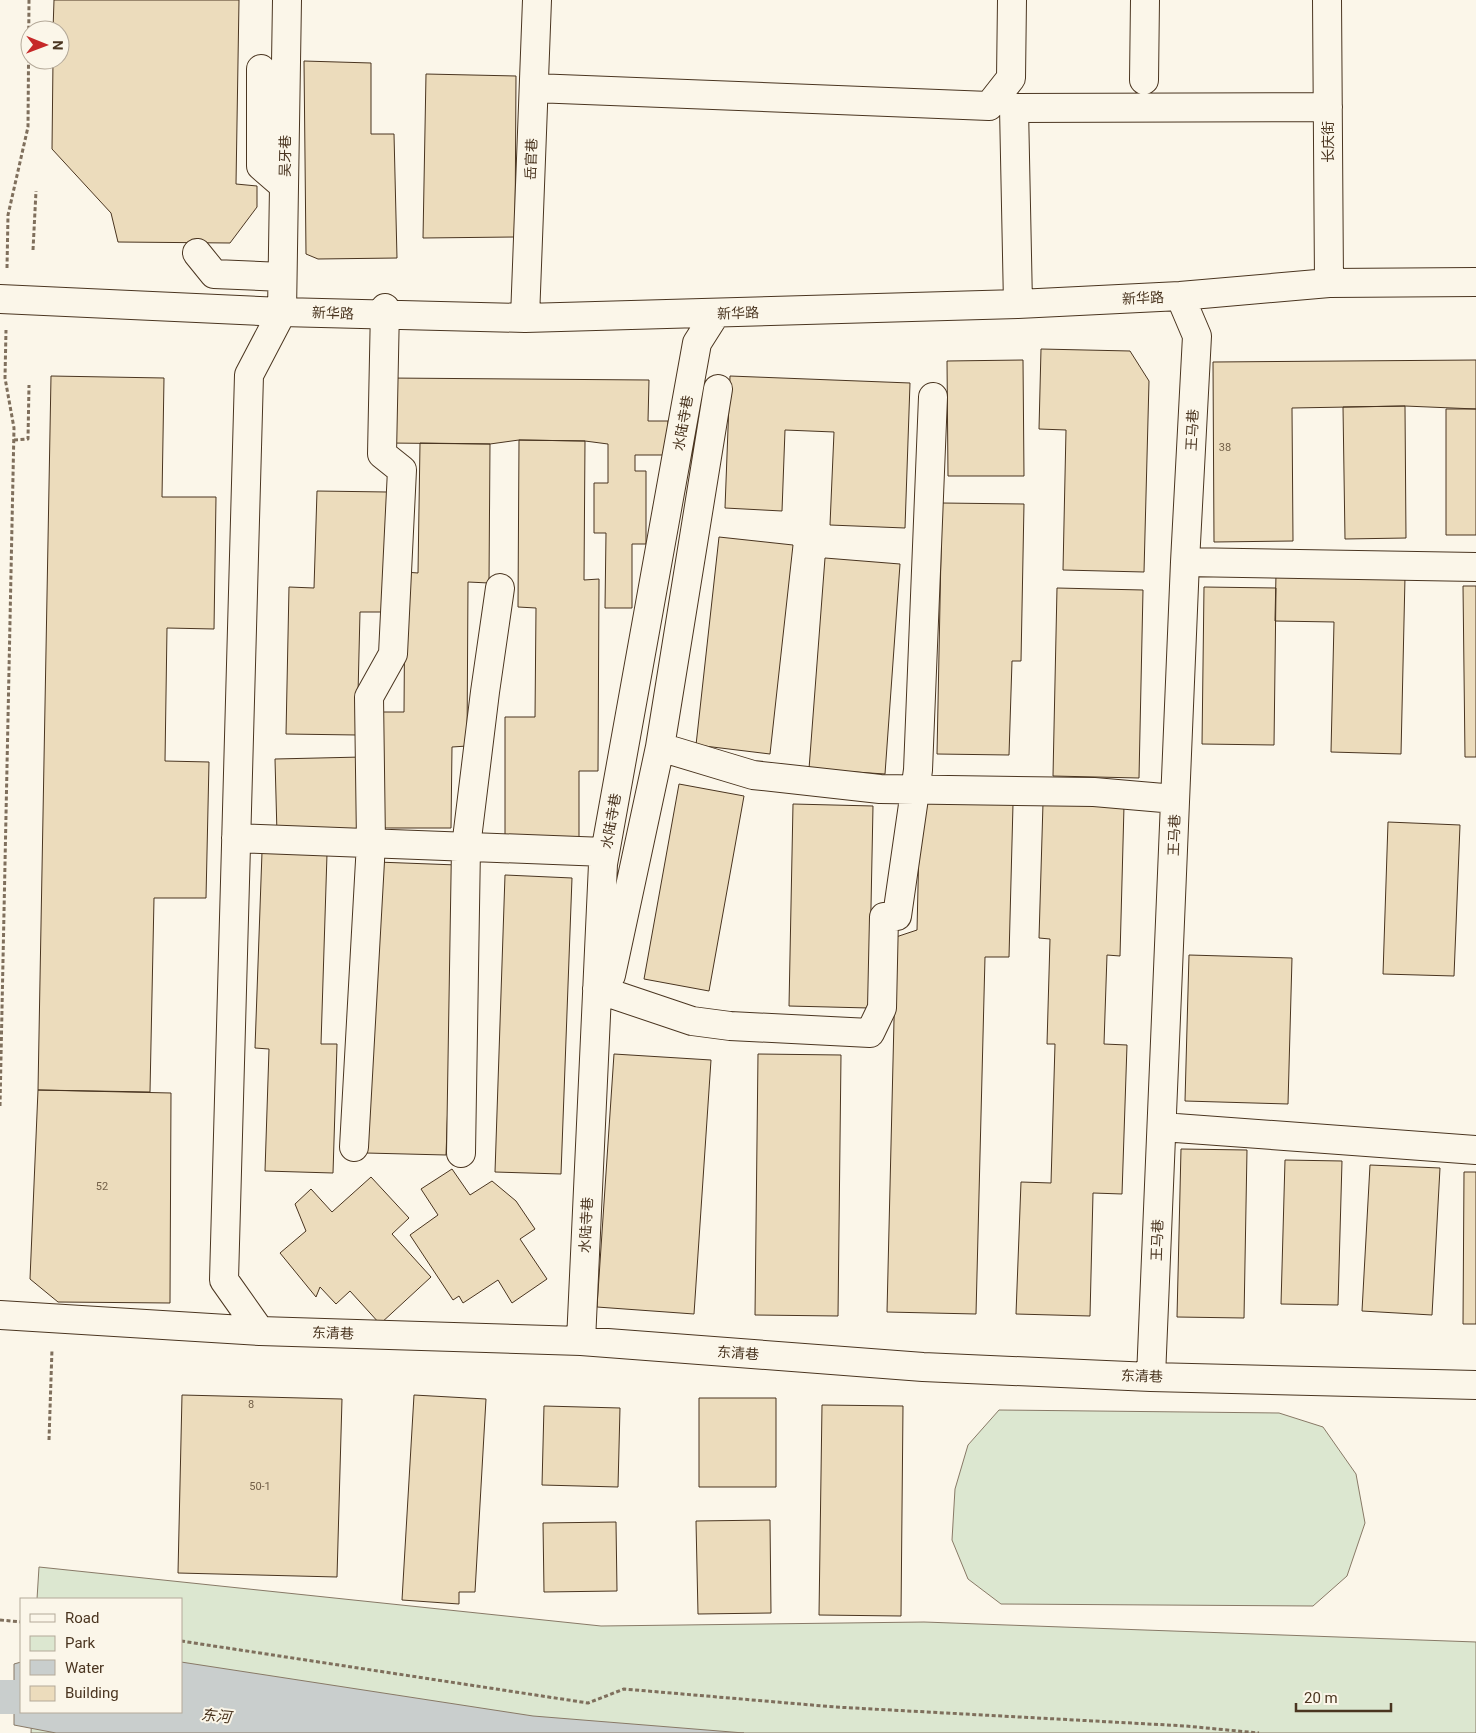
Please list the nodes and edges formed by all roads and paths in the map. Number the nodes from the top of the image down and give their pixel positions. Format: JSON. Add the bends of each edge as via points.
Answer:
{"nodes":[{"id":1,"x":29,"y":0,"type":"edge"},
{"id":2,"x":287,"y":0,"type":"edge"},
{"id":3,"x":537,"y":0,"type":"edge"},
{"id":4,"x":1012,"y":0,"type":"edge"},
{"id":5,"x":1145,"y":0,"type":"edge"},
{"id":6,"x":1327,"y":0,"type":"edge"},
{"id":7,"x":261,"y":69,"type":"dead end"},
{"id":8,"x":1144,"y":80,"type":"dead end"},
{"id":9,"x":534,"y":88,"type":"junction"},
{"id":10,"x":1328,"y":107,"type":"junction"},
{"id":11,"x":284,"y":186,"type":"junction"},
{"id":12,"x":36,"y":190,"type":"dead end"},
{"id":13,"x":33,"y":250,"type":"dead end"},
{"id":14,"x":197,"y":252,"type":"dead end"},
{"id":15,"x":282,"y":276,"type":"junction"},
{"id":16,"x":1476,"y":282,"type":"edge"},
{"id":17,"x":1329,"y":283,"type":"junction"},
{"id":18,"x":1180,"y":296,"type":"junction"},
{"id":19,"x":4,"y":299,"type":"edge"},
{"id":20,"x":1018,"y":304,"type":"junction"},
{"id":21,"x":385,"y":311,"type":"junction"},
{"id":22,"x":282,"y":312,"type":"junction"},
{"id":23,"x":716,"y":314,"type":"junction"},
{"id":24,"x":525,"y":318,"type":"junction"},
{"id":25,"x":29,"y":384,"type":"dead end"},
{"id":26,"x":718,"y":389,"type":"dead end"},
{"id":27,"x":933,"y":397,"type":"dead end"},
{"id":28,"x":14,"y":440,"type":"junction"},
{"id":29,"x":1185,"y":562,"type":"junction"},
{"id":30,"x":1476,"y":567,"type":"edge"},
{"id":31,"x":500,"y":588,"type":"dead end"},
{"id":32,"x":660,"y":747,"type":"junction"},
{"id":33,"x":915,"y":790,"type":"junction"},
{"id":34,"x":1175,"y":799,"type":"junction"},
{"id":35,"x":236,"y":838,"type":"junction"},
{"id":36,"x":371,"y":844,"type":"junction"},
{"id":37,"x":466,"y":846,"type":"junction"},
{"id":38,"x":605,"y":852,"type":"junction"},
{"id":39,"x":602,"y":991,"type":"junction"},
{"id":40,"x":0,"y":1106,"type":"edge"},
{"id":41,"x":1162,"y":1127,"type":"junction"},
{"id":42,"x":354,"y":1148,"type":"dead end"},
{"id":43,"x":1476,"y":1150,"type":"edge"},
{"id":44,"x":461,"y":1153,"type":"dead end"},
{"id":45,"x":0,"y":1315,"type":"edge"},
{"id":46,"x":52,"y":1318,"type":"junction"},
{"id":47,"x":260,"y":1331,"type":"junction"},
{"id":48,"x":581,"y":1341,"type":"junction"},
{"id":49,"x":1151,"y":1377,"type":"junction"},
{"id":50,"x":1476,"y":1386,"type":"edge"},
{"id":51,"x":49,"y":1440,"type":"dead end"},
{"id":52,"x":0,"y":1620,"type":"edge"},
{"id":53,"x":20,"y":1622,"type":"edge"},
{"id":54,"x":182,"y":1641,"type":"edge"},
{"id":55,"x":1259,"y":1733,"type":"edge"}],
"edges":[{"from":1,"to":19,"type":"path","via":[[28,127],[8,215]]},
{"from":2,"to":11,"type":"street","name":"吴牙巷"},
{"from":3,"to":9,"type":"street","name":"岳官巷"},
{"from":4,"to":9,"type":"street","via":[[1011,78],[989,106]]},
{"from":5,"to":8,"type":"street"},
{"from":6,"to":10,"type":"street","name":"长庆街"},
{"from":7,"to":11,"type":"street","via":[[260,166]]},
{"from":9,"to":24,"type":"street","name":"岳官巷"},
{"from":10,"to":17,"type":"street","name":"长庆街"},
{"from":10,"to":20,"type":"street","via":[[1014,108]]},
{"from":11,"to":15,"type":"street","name":"吴牙巷"},
{"from":12,"to":13,"type":"path"},
{"from":14,"to":15,"type":"street","via":[[214,274]]},
{"from":15,"to":22,"type":"street","name":"吴牙巷"},
{"from":16,"to":17,"type":"street","name":"新华路"},
{"from":17,"to":18,"type":"street","name":"新华路"},
{"from":18,"to":20,"type":"street","name":"新华路"},
{"from":18,"to":29,"type":"street","name":"王马巷","via":[[1196,336]]},
{"from":19,"to":22,"type":"street","name":"新华路"},
{"from":19,"to":28,"type":"path","via":[[5,378]]},
{"from":20,"to":23,"type":"street","name":"新华路"},
{"from":21,"to":22,"type":"street","name":"新华路"},
{"from":21,"to":24,"type":"street","name":"新华路"},
{"from":21,"to":36,"type":"street","via":[[382,454],[402,470],[393,654],[369,698]]},
{"from":22,"to":35,"type":"street","via":[[249,375]]},
{"from":23,"to":24,"type":"street","name":"新华路"},
{"from":23,"to":38,"type":"street","name":"水陆寺巷","via":[[697,343]]},
{"from":25,"to":28,"type":"path","via":[[28,439]]},
{"from":26,"to":32,"type":"street"},
{"from":27,"to":33,"type":"street"},
{"from":28,"to":40,"type":"path"},
{"from":29,"to":30,"type":"street"},
{"from":29,"to":34,"type":"street","name":"王马巷"},
{"from":31,"to":37,"type":"street"},
{"from":32,"to":33,"type":"street","via":[[753,775]]},
{"from":32,"to":39,"type":"street"},
{"from":33,"to":34,"type":"street","via":[[1094,792]]},
{"from":33,"to":39,"type":"street","via":[[897,916],[884,917],[882,1008],[870,1034],[692,1021]]},
{"from":34,"to":41,"type":"street","name":"王马巷"},
{"from":35,"to":36,"type":"street"},
{"from":35,"to":47,"type":"street","via":[[224,1280]]},
{"from":36,"to":37,"type":"street"},
{"from":36,"to":42,"type":"street"},
{"from":37,"to":38,"type":"street"},
{"from":37,"to":44,"type":"street"},
{"from":38,"to":39,"type":"street","name":"水陆寺巷"},
{"from":39,"to":48,"type":"street","name":"水陆寺巷"},
{"from":41,"to":43,"type":"street"},
{"from":41,"to":49,"type":"street","name":"王马巷"},
{"from":45,"to":46,"type":"street","name":"东清巷"},
{"from":46,"to":47,"type":"street","name":"东清巷"},
{"from":46,"to":51,"type":"path"},
{"from":47,"to":48,"type":"street","name":"东清巷"},
{"from":48,"to":49,"type":"street","name":"东清巷","via":[[923,1367]]},
{"from":49,"to":50,"type":"street","name":"东清巷"},
{"from":52,"to":53,"type":"path"},
{"from":54,"to":55,"type":"path","via":[[588,1703],[624,1689],[835,1708]]}]}
